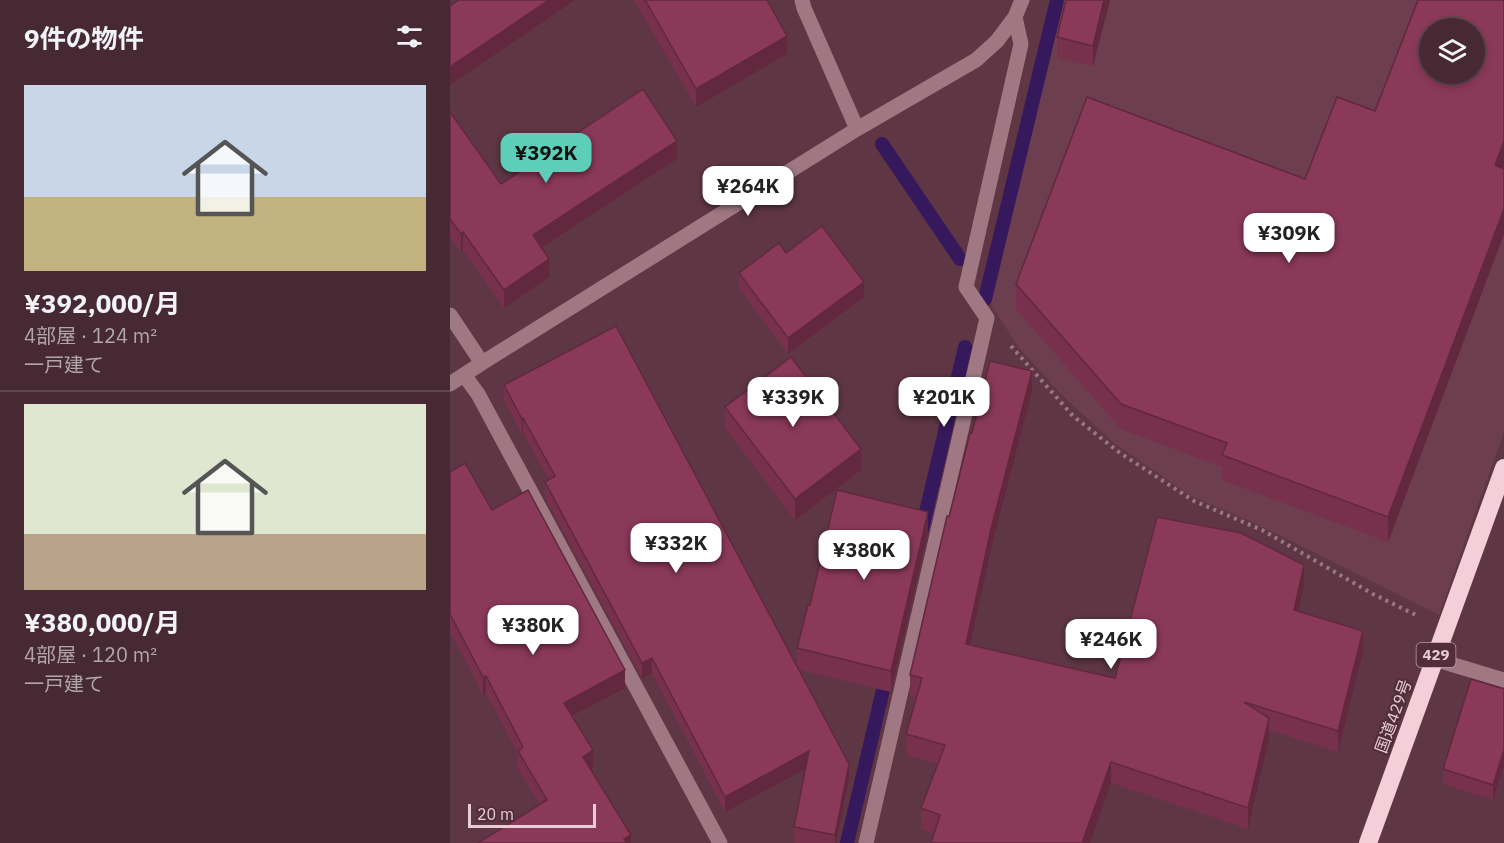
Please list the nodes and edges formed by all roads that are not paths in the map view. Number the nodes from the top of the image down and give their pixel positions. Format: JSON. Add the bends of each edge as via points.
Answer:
{"nodes":[{"id":1,"x":802,"y":0,"type":"edge"},
{"id":2,"x":1022,"y":0,"type":"edge"},
{"id":3,"x":1015,"y":16,"type":"junction"},
{"id":4,"x":857,"y":129,"type":"junction"},
{"id":5,"x":450,"y":315,"type":"edge"},
{"id":6,"x":482,"y":363,"type":"junction"},
{"id":7,"x":464,"y":375,"type":"junction"},
{"id":8,"x":450,"y":384,"type":"edge"},
{"id":9,"x":1504,"y":468,"type":"edge"},
{"id":10,"x":1434,"y":659,"type":"junction"},
{"id":11,"x":1504,"y":680,"type":"edge"},
{"id":12,"x":720,"y":843,"type":"edge"},
{"id":13,"x":866,"y":843,"type":"edge"},
{"id":14,"x":1368,"y":843,"type":"edge"}],
"edges":[{"from":1,"to":4,"type":"street"},
{"from":2,"to":3,"type":"street"},
{"from":3,"to":4,"type":"street","via":[[997,41],[976,60]]},
{"from":3,"to":13,"type":"street","via":[[1021,44],[966,286],[987,318]]},
{"from":4,"to":6,"type":"street"},
{"from":5,"to":6,"type":"street"},
{"from":6,"to":7,"type":"street"},
{"from":7,"to":8,"type":"street"},
{"from":7,"to":12,"type":"street","via":[[478,394]]},
{"from":9,"to":10,"type":"highway","name":"国道429号","number":"429"},
{"from":10,"to":11,"type":"street"},
{"from":10,"to":14,"type":"highway","name":"国道429号","number":"429"}]}
